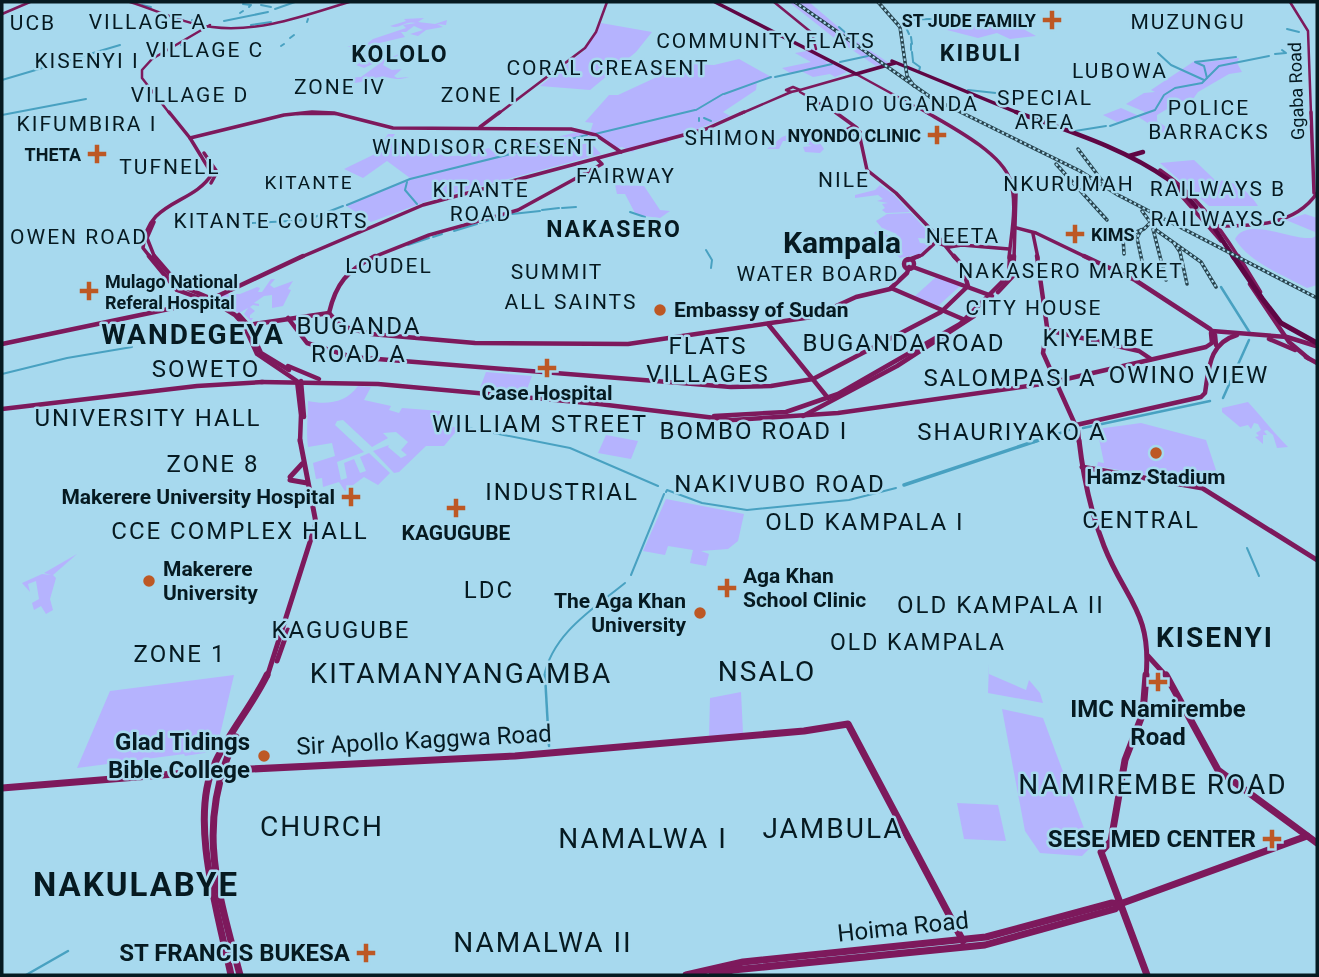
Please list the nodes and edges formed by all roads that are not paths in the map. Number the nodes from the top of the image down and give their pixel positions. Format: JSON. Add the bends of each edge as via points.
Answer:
{"nodes":[{"id":1,"x":30,"y":2,"type":"edge"},
{"id":2,"x":347,"y":2,"type":"edge"},
{"id":3,"x":607,"y":2,"type":"edge"},
{"id":4,"x":717,"y":2,"type":"edge"},
{"id":5,"x":774,"y":2,"type":"edge"},
{"id":6,"x":1290,"y":2,"type":"edge"},
{"id":7,"x":132,"y":3,"type":"edge"},
{"id":8,"x":2,"y":14,"type":"edge"},
{"id":9,"x":210,"y":26,"type":"junction"},
{"id":10,"x":234,"y":27,"type":"joint"},
{"id":11,"x":811,"y":49,"type":"junction"},
{"id":12,"x":855,"y":72,"type":"junction"},
{"id":13,"x":846,"y":75,"type":"joint"},
{"id":14,"x":793,"y":88,"type":"junction"},
{"id":15,"x":786,"y":90,"type":"junction"},
{"id":16,"x":800,"y":91,"type":"junction"},
{"id":17,"x":793,"y":93,"type":"junction"},
{"id":18,"x":730,"y":118,"type":"junction"},
{"id":19,"x":1052,"y":125,"type":"junction"},
{"id":20,"x":479,"y":128,"type":"junction"},
{"id":21,"x":846,"y":128,"type":"junction"},
{"id":22,"x":858,"y":131,"type":"junction"},
{"id":23,"x":852,"y":134,"type":"junction"},
{"id":24,"x":192,"y":138,"type":"junction"},
{"id":25,"x":619,"y":152,"type":"junction"},
{"id":26,"x":1127,"y":156,"type":"junction"},
{"id":27,"x":586,"y":159,"type":"junction"},
{"id":28,"x":598,"y":160,"type":"junction"},
{"id":29,"x":1144,"y":163,"type":"junction"},
{"id":30,"x":555,"y":168,"type":"junction"},
{"id":31,"x":595,"y":168,"type":"junction"},
{"id":32,"x":1158,"y":171,"type":"junction"},
{"id":33,"x":1316,"y":191,"type":"edge"},
{"id":34,"x":1315,"y":200,"type":"edge"},
{"id":35,"x":1197,"y":208,"type":"junction"},
{"id":36,"x":1211,"y":219,"type":"junction"},
{"id":37,"x":1225,"y":225,"type":"junction"},
{"id":38,"x":1215,"y":227,"type":"junction"},
{"id":39,"x":1013,"y":228,"type":"junction"},
{"id":40,"x":1033,"y":234,"type":"junction"},
{"id":41,"x":942,"y":244,"type":"junction"},
{"id":42,"x":1009,"y":249,"type":"junction"},
{"id":43,"x":1240,"y":263,"type":"junction"},
{"id":44,"x":913,"y":265,"type":"junction"},
{"id":45,"x":967,"y":286,"type":"junction"},
{"id":46,"x":890,"y":289,"type":"junction"},
{"id":47,"x":1147,"y":289,"type":"junction"},
{"id":48,"x":1044,"y":290,"type":"joint"},
{"id":49,"x":991,"y":297,"type":"junction"},
{"id":50,"x":207,"y":299,"type":"junction"},
{"id":51,"x":186,"y":303,"type":"joint"},
{"id":52,"x":1169,"y":303,"type":"junction"},
{"id":53,"x":942,"y":311,"type":"junction"},
{"id":54,"x":329,"y":313,"type":"junction"},
{"id":55,"x":288,"y":318,"type":"junction"},
{"id":56,"x":966,"y":322,"type":"junction"},
{"id":57,"x":768,"y":324,"type":"junction"},
{"id":58,"x":248,"y":325,"type":"junction"},
{"id":59,"x":1283,"y":327,"type":"junction"},
{"id":60,"x":1047,"y":330,"type":"junction"},
{"id":61,"x":1214,"y":332,"type":"junction"},
{"id":62,"x":1237,"y":335,"type":"junction"},
{"id":63,"x":1264,"y":337,"type":"junction"},
{"id":64,"x":1302,"y":337,"type":"junction"},
{"id":65,"x":1290,"y":339,"type":"junction"},
{"id":66,"x":1095,"y":341,"type":"joint"},
{"id":67,"x":253,"y":343,"type":"junction"},
{"id":68,"x":447,"y":343,"type":"joint"},
{"id":69,"x":2,"y":344,"type":"edge"},
{"id":70,"x":1317,"y":344,"type":"edge"},
{"id":71,"x":1216,"y":345,"type":"junction"},
{"id":72,"x":1200,"y":349,"type":"junction"},
{"id":73,"x":1212,"y":354,"type":"junction"},
{"id":74,"x":266,"y":357,"type":"junction"},
{"id":75,"x":1308,"y":358,"type":"junction"},
{"id":76,"x":1151,"y":359,"type":"junction"},
{"id":77,"x":1317,"y":363,"type":"edge"},
{"id":78,"x":589,"y":369,"type":"dead end"},
{"id":79,"x":288,"y":373,"type":"junction"},
{"id":80,"x":590,"y":376,"type":"junction"},
{"id":81,"x":813,"y":379,"type":"junction"},
{"id":82,"x":1056,"y":380,"type":"junction"},
{"id":83,"x":318,"y":381,"type":"junction"},
{"id":84,"x":284,"y":383,"type":"junction"},
{"id":85,"x":298,"y":384,"type":"junction"},
{"id":86,"x":832,"y":398,"type":"junction"},
{"id":87,"x":599,"y":404,"type":"joint"},
{"id":88,"x":2,"y":409,"type":"edge"},
{"id":89,"x":793,"y":409,"type":"junction"},
{"id":90,"x":801,"y":417,"type":"junction"},
{"id":91,"x":729,"y":418,"type":"junction"},
{"id":92,"x":1076,"y":425,"type":"junction"},
{"id":93,"x":303,"y":463,"type":"junction"},
{"id":94,"x":1082,"y":467,"type":"junction"},
{"id":95,"x":307,"y":483,"type":"junction"},
{"id":96,"x":1317,"y":560,"type":"edge"},
{"id":97,"x":1148,"y":656,"type":"junction"},
{"id":98,"x":214,"y":771,"type":"junction"},
{"id":99,"x":2,"y":788,"type":"edge"},
{"id":100,"x":1307,"y":836,"type":"junction"},
{"id":101,"x":1317,"y":843,"type":"edge"},
{"id":102,"x":1120,"y":904,"type":"junction"},
{"id":103,"x":963,"y":940,"type":"junction"},
{"id":104,"x":231,"y":975,"type":"edge"},
{"id":105,"x":240,"y":975,"type":"edge"},
{"id":106,"x":686,"y":975,"type":"edge"},
{"id":107,"x":712,"y":975,"type":"edge"},
{"id":108,"x":1147,"y":975,"type":"edge"}],
"edges":[{"from":1,"to":8,"type":"main road"},
{"from":2,"to":10,"type":"main road","via":[[295,19]]},
{"from":3,"to":20,"type":"main road","via":[[585,48]]},
{"from":4,"to":11,"type":"highway"},
{"from":5,"to":11,"type":"main road","via":[[811,33]]},
{"from":6,"to":33,"type":"main road","name":"Ggaba Road","via":[[1308,31]]},
{"from":7,"to":9,"type":"main road"},
{"from":7,"to":9,"type":"main road"},
{"from":9,"to":10,"type":"main road"},
{"from":9,"to":24,"type":"main road","via":[[156,57],[143,72]]},
{"from":11,"to":12,"type":"highway"},
{"from":11,"to":12,"type":"highway"},
{"from":12,"to":13,"type":"highway"},
{"from":12,"to":16,"type":"main road"},
{"from":12,"to":19,"type":"highway","via":[[895,63]]},
{"from":12,"to":39,"type":"main road","via":[[1007,167],[1014,181]]},
{"from":13,"to":14,"type":"main road"},
{"from":14,"to":15,"type":"main road"},
{"from":14,"to":16,"type":"main road"},
{"from":15,"to":17,"type":"main road"},
{"from":15,"to":18,"type":"main road"},
{"from":16,"to":17,"type":"main road"},
{"from":16,"to":22,"type":"main road"},
{"from":17,"to":18,"type":"main road"},
{"from":17,"to":21,"type":"main road","via":[[826,107]]},
{"from":18,"to":25,"type":"main road"},
{"from":19,"to":26,"type":"highway"},
{"from":19,"to":32,"type":"highway"},
{"from":20,"to":24,"type":"main road","via":[[393,129],[313,113]]},
{"from":20,"to":25,"type":"main road","via":[[571,130],[593,135]]},
{"from":21,"to":22,"type":"main road"},
{"from":21,"to":23,"type":"main road","via":[[845,132]]},
{"from":22,"to":23,"type":"main road"},
{"from":22,"to":41,"type":"main road","via":[[867,170],[896,193]]},
{"from":23,"to":41,"type":"main road","via":[[865,172],[900,199]]},
{"from":24,"to":50,"type":"main road","via":[[212,177],[150,222],[143,248],[174,287]]},
{"from":25,"to":27,"type":"main road"},
{"from":25,"to":28,"type":"main road"},
{"from":25,"to":28,"type":"main road","via":[[613,160]]},
{"from":26,"to":29,"type":"highway"},
{"from":26,"to":29,"type":"highway","via":[[1143,152],[1139,157]]},
{"from":27,"to":28,"type":"main road"},
{"from":27,"to":30,"type":"main road"},
{"from":28,"to":30,"type":"main road"},
{"from":28,"to":31,"type":"main road"},
{"from":28,"to":31,"type":"main road"},
{"from":29,"to":32,"type":"highway"},
{"from":30,"to":50,"type":"main road","via":[[442,198],[319,247]]},
{"from":31,"to":54,"type":"main road","via":[[509,214],[365,260],[335,286]]},
{"from":32,"to":35,"type":"highway"},
{"from":33,"to":34,"type":"main road"},
{"from":33,"to":37,"type":"main road","via":[[1301,208],[1287,214]]},
{"from":34,"to":37,"type":"main road","via":[[1302,210],[1268,222]]},
{"from":35,"to":36,"type":"main road"},
{"from":35,"to":38,"type":"main road","via":[[1202,220]]},
{"from":36,"to":37,"type":"main road"},
{"from":36,"to":38,"type":"main road"},
{"from":37,"to":38,"type":"main road"},
{"from":37,"to":38,"type":"main road"},
{"from":38,"to":43,"type":"highway"},
{"from":39,"to":40,"type":"main road"},
{"from":39,"to":42,"type":"main road"},
{"from":39,"to":47,"type":"main road","via":[[1036,233]]},
{"from":39,"to":49,"type":"main road","via":[[1013,277]]},
{"from":40,"to":47,"type":"main road"},
{"from":40,"to":48,"type":"main road"},
{"from":41,"to":42,"type":"main road"},
{"from":41,"to":44,"type":"main road"},
{"from":41,"to":44,"type":"main road","via":[[902,263]]},
{"from":41,"to":45,"type":"main road","via":[[962,265]]},
{"from":42,"to":49,"type":"main road","via":[[1008,277]]},
{"from":43,"to":59,"type":"main road"},
{"from":43,"to":70,"type":"highway","bridge":true,"via":[[1281,323]]},
{"from":44,"to":45,"type":"main road"},
{"from":44,"to":46,"type":"main road"},
{"from":45,"to":49,"type":"main road"},
{"from":45,"to":53,"type":"main road"},
{"from":46,"to":53,"type":"main road"},
{"from":46,"to":57,"type":"main road","via":[[860,295],[812,317]]},
{"from":47,"to":52,"type":"main road"},
{"from":48,"to":60,"type":"main road"},
{"from":49,"to":56,"type":"main road"},
{"from":50,"to":51,"type":"main road"},
{"from":50,"to":58,"type":"main road","via":[[231,308]]},
{"from":50,"to":67,"type":"main road","via":[[235,315]]},
{"from":50,"to":69,"type":"main road"},
{"from":51,"to":69,"type":"main road"},
{"from":52,"to":61,"type":"main road"},
{"from":52,"to":61,"type":"main road"},
{"from":53,"to":56,"type":"main road"},
{"from":53,"to":81,"type":"main road"},
{"from":54,"to":55,"type":"main road"},
{"from":54,"to":68,"type":"main road","via":[[339,325],[361,332]]},
{"from":55,"to":58,"type":"main road"},
{"from":55,"to":80,"type":"main road","via":[[302,339],[318,348],[383,363],[410,359]]},
{"from":56,"to":86,"type":"main road"},
{"from":57,"to":68,"type":"main road","via":[[628,344]]},
{"from":57,"to":81,"type":"main road"},
{"from":58,"to":67,"type":"main road"},
{"from":59,"to":63,"type":"main road"},
{"from":59,"to":64,"type":"main road"},
{"from":59,"to":65,"type":"main road"},
{"from":60,"to":66,"type":"main road"},
{"from":60,"to":82,"type":"main road","via":[[1043,353]]},
{"from":61,"to":62,"type":"main road"},
{"from":61,"to":63,"type":"main road"},
{"from":61,"to":71,"type":"main road"},
{"from":61,"to":72,"type":"main road","via":[[1212,343]]},
{"from":62,"to":63,"type":"main road"},
{"from":62,"to":71,"type":"main road"},
{"from":63,"to":65,"type":"main road"},
{"from":63,"to":75,"type":"main road"},
{"from":64,"to":65,"type":"main road"},
{"from":64,"to":70,"type":"main road"},
{"from":65,"to":70,"type":"main road"},
{"from":65,"to":75,"type":"main road"},
{"from":66,"to":76,"type":"main road","via":[[1139,351]]},
{"from":67,"to":74,"type":"main road"},
{"from":67,"to":79,"type":"main road","via":[[257,354]]},
{"from":71,"to":73,"type":"main road"},
{"from":72,"to":73,"type":"main road"},
{"from":72,"to":76,"type":"main road"},
{"from":73,"to":92,"type":"main road","via":[[1205,393],[1198,398]]},
{"from":74,"to":83,"type":"main road"},
{"from":74,"to":85,"type":"main road"},
{"from":75,"to":77,"type":"main road"},
{"from":76,"to":82,"type":"main road"},
{"from":78,"to":80,"type":"main road"},
{"from":79,"to":84,"type":"main road"},
{"from":79,"to":85,"type":"main road"},
{"from":80,"to":81,"type":"main road","via":[[731,387]]},
{"from":81,"to":86,"type":"main road"},
{"from":82,"to":90,"type":"main road"},
{"from":82,"to":92,"type":"main road"},
{"from":83,"to":85,"type":"main road"},
{"from":83,"to":85,"type":"main road"},
{"from":83,"to":87,"type":"main road"},
{"from":84,"to":85,"type":"main road"},
{"from":84,"to":85,"type":"main road"},
{"from":84,"to":88,"type":"main road","via":[[205,384]]},
{"from":85,"to":93,"type":"main road"},
{"from":85,"to":98,"type":"main road","via":[[303,449],[318,526],[268,683]]},
{"from":86,"to":89,"type":"main road"},
{"from":86,"to":90,"type":"main road"},
{"from":87,"to":91,"type":"main road"},
{"from":89,"to":90,"type":"main road","via":[[792,414]]},
{"from":89,"to":91,"type":"main road"},
{"from":90,"to":91,"type":"main road"},
{"from":92,"to":94,"type":"main road"},
{"from":93,"to":95,"type":"main road"},
{"from":93,"to":95,"type":"main road","via":[[290,478]]},
{"from":94,"to":96,"type":"main road","via":[[1202,488]]},
{"from":94,"to":97,"type":"main road","via":[[1104,546],[1142,621]]},
{"from":95,"to":98,"type":"main road","via":[[316,523],[287,622],[263,689]]},
{"from":97,"to":100,"type":"main road","via":[[1163,670],[1218,770]]},
{"from":97,"to":102,"type":"main road","via":[[1143,713],[1125,760],[1111,841],[1101,852]]},
{"from":98,"to":99,"type":"main road","name":"Sir Apollo Kaggwa Road"},
{"from":98,"to":103,"type":"main road","name":"Sir Apollo Kaggwa Road","via":[[514,756],[816,730],[848,723]]},
{"from":98,"to":104,"type":"main road","via":[[206,797],[205,839]]},
{"from":98,"to":105,"type":"main road","via":[[211,836],[222,908]]},
{"from":100,"to":101,"type":"main road"},
{"from":100,"to":102,"type":"main road","name":"Hoima Road"},
{"from":102,"to":103,"type":"main road","name":"Hoima Road"},
{"from":102,"to":107,"type":"main road","name":"Hoima Road","via":[[985,945]]},
{"from":102,"to":108,"type":"main road"},
{"from":103,"to":106,"type":"main road","name":"Hoima Road","via":[[743,962]]}]}
